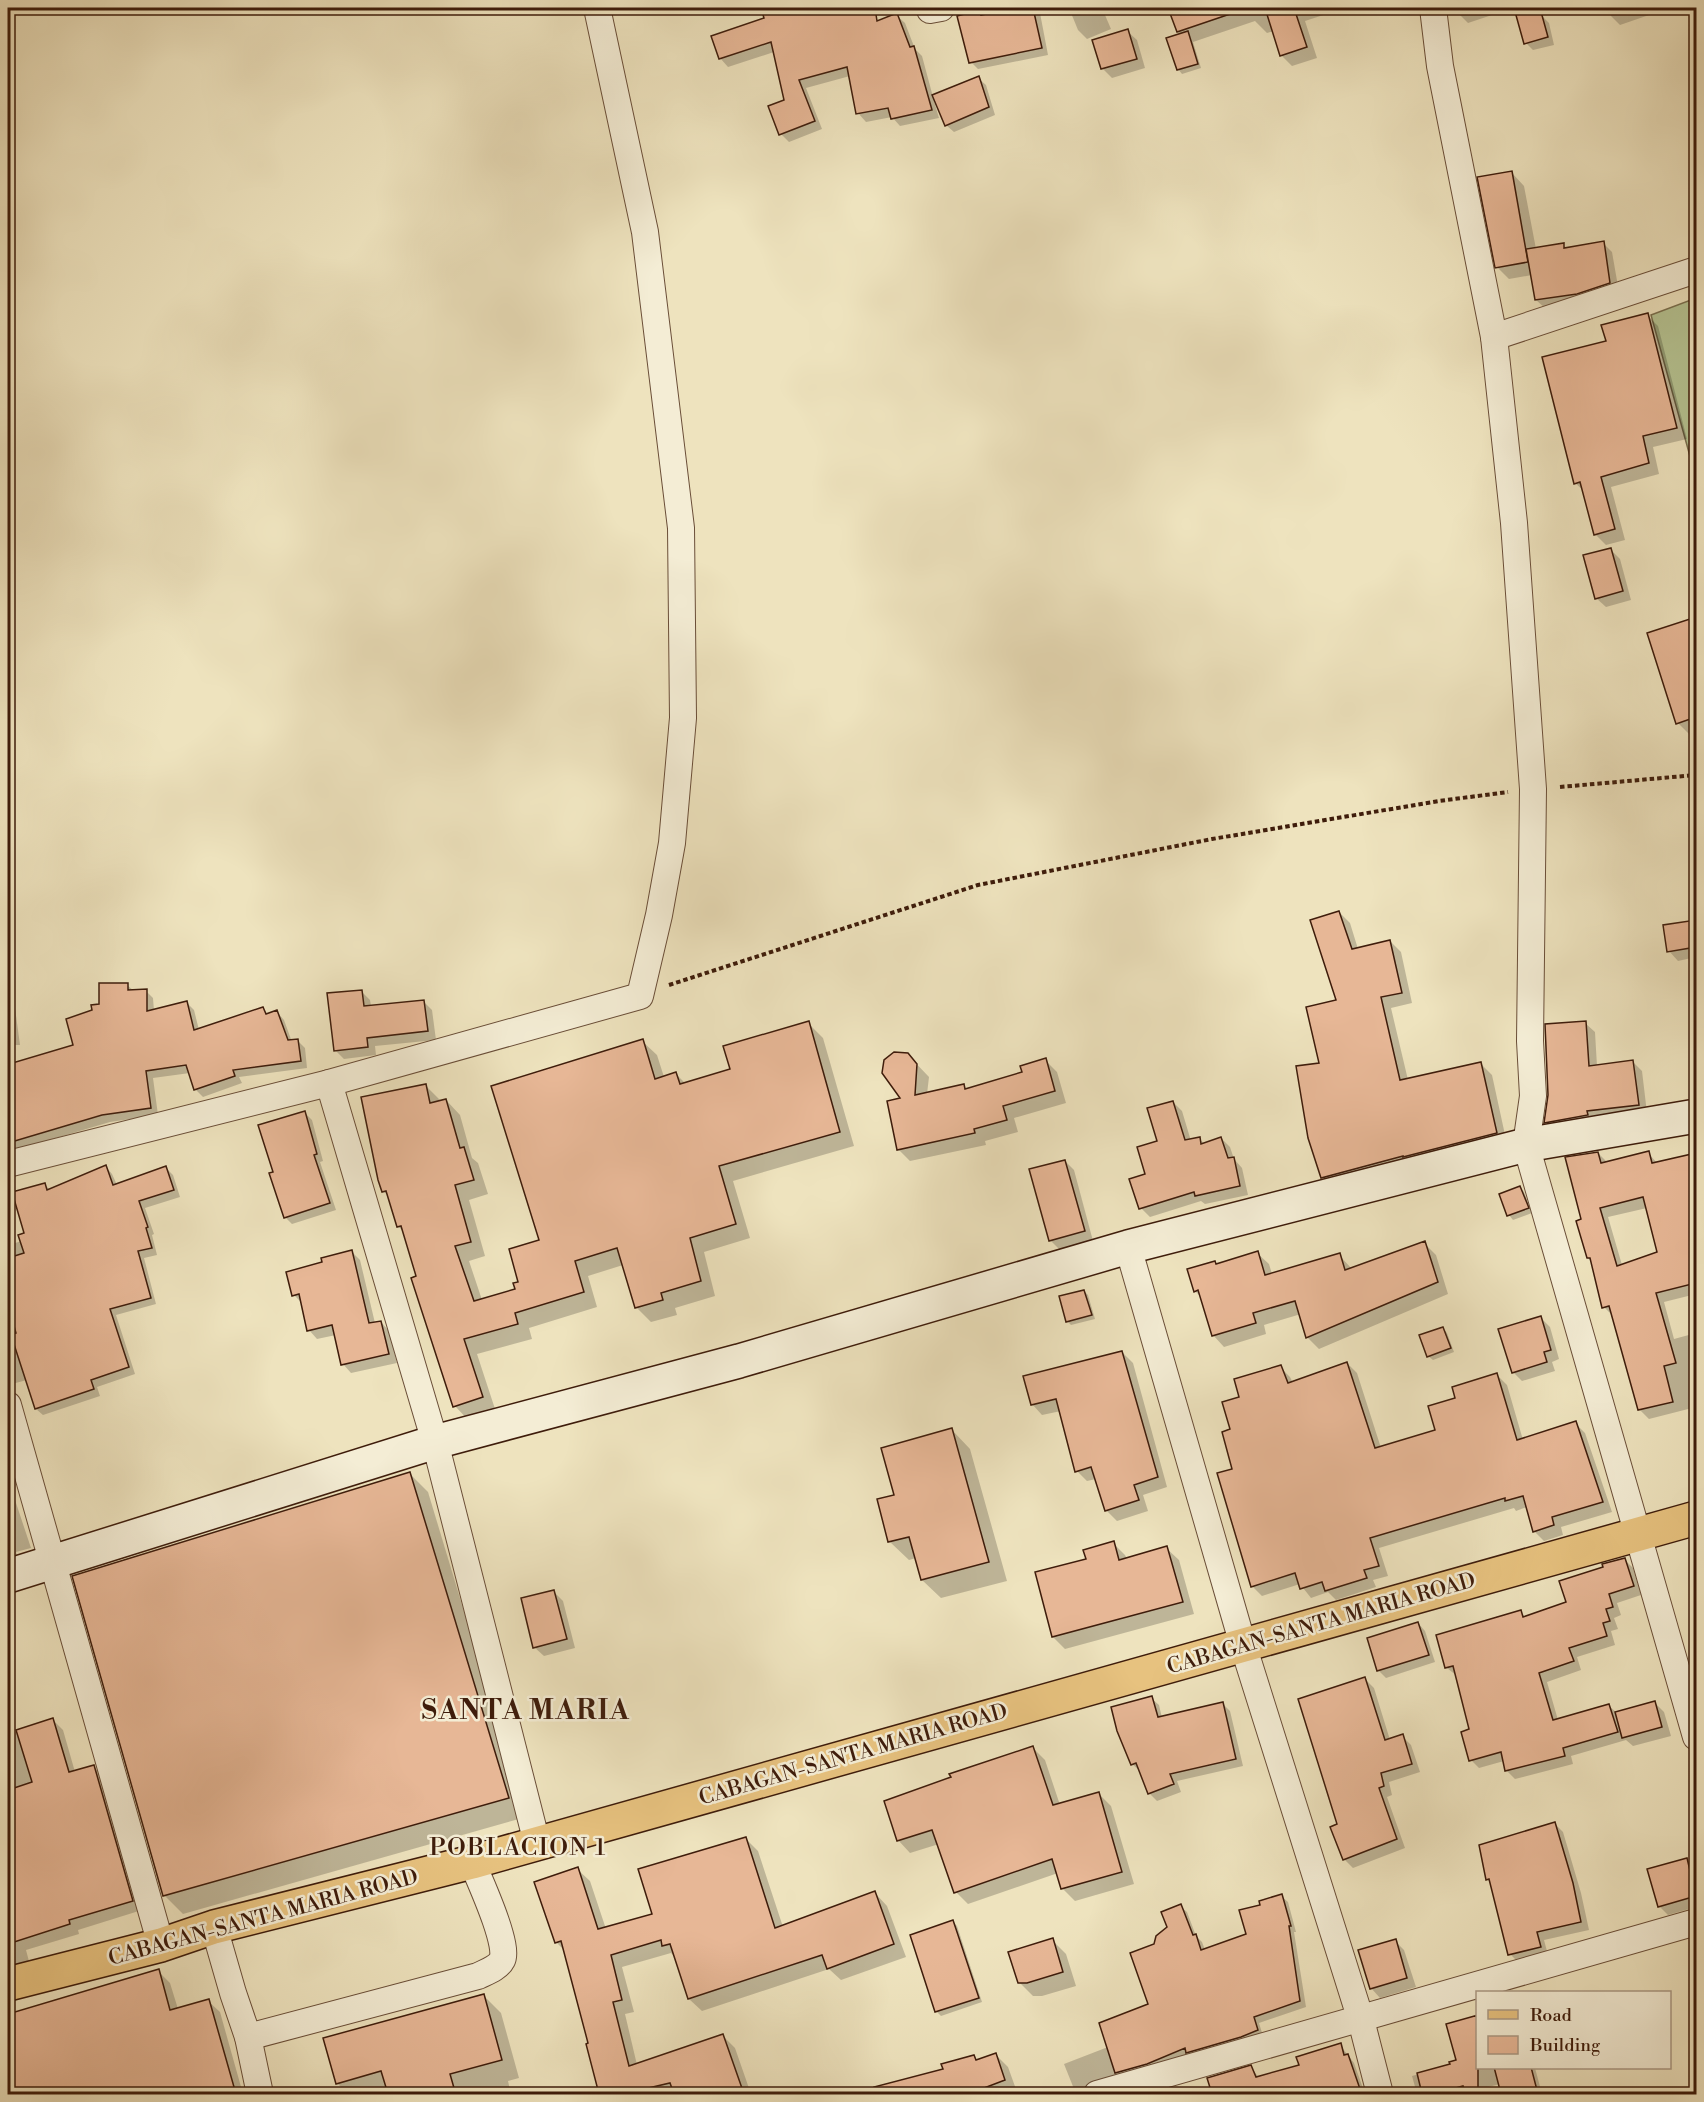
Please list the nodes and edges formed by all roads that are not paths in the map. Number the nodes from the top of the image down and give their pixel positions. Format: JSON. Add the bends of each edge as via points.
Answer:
{"nodes":[{"id":1,"x":597,"y":8,"type":"edge"},
{"id":2,"x":1433,"y":8,"type":"edge"},
{"id":3,"x":1696,"y":270,"type":"edge"},
{"id":4,"x":1494,"y":337,"type":"junction"},
{"id":5,"x":329,"y":1083,"type":"junction"},
{"id":6,"x":1696,"y":1116,"type":"edge"},
{"id":7,"x":1526,"y":1145,"type":"junction"},
{"id":8,"x":8,"y":1164,"type":"edge"},
{"id":9,"x":1128,"y":1247,"type":"junction"},
{"id":10,"x":8,"y":1405,"type":"edge"},
{"id":11,"x":435,"y":1442,"type":"junction"},
{"id":12,"x":1696,"y":1518,"type":"edge"},
{"id":13,"x":1639,"y":1534,"type":"junction"},
{"id":14,"x":54,"y":1563,"type":"junction"},
{"id":15,"x":8,"y":1576,"type":"edge"},
{"id":16,"x":1243,"y":1645,"type":"junction"},
{"id":17,"x":1696,"y":1737,"type":"edge"},
{"id":18,"x":537,"y":1843,"type":"junction"},
{"id":19,"x":472,"y":1862,"type":"junction"},
{"id":20,"x":1696,"y":1923,"type":"edge"},
{"id":21,"x":214,"y":1927,"type":"junction"},
{"id":22,"x":161,"y":1945,"type":"junction"},
{"id":23,"x":8,"y":1984,"type":"edge"},
{"id":24,"x":1361,"y":2020,"type":"junction"},
{"id":25,"x":248,"y":2037,"type":"junction"},
{"id":26,"x":260,"y":2094,"type":"edge"},
{"id":27,"x":1096,"y":2094,"type":"edge"},
{"id":28,"x":1380,"y":2094,"type":"edge"}],
"edges":[{"from":1,"to":5,"type":"street","via":[[645,232],[681,528],[683,718],[673,832],[640,996]]},
{"from":2,"to":4,"type":"street","via":[[1440,66]]},
{"from":3,"to":4,"type":"street"},
{"from":4,"to":7,"type":"street","via":[[1514,523],[1533,789],[1533,1096]]},
{"from":5,"to":8,"type":"street"},
{"from":5,"to":11,"type":"street"},
{"from":6,"to":7,"type":"street"},
{"from":7,"to":9,"type":"street"},
{"from":7,"to":13,"type":"street"},
{"from":9,"to":11,"type":"street","via":[[739,1361]]},
{"from":9,"to":16,"type":"street"},
{"from":10,"to":14,"type":"street"},
{"from":11,"to":14,"type":"street"},
{"from":11,"to":18,"type":"street"},
{"from":12,"to":13,"type":"main road","name":"CABAGAN-SANTA MARIA ROAD"},
{"from":13,"to":16,"type":"main road","name":"CABAGAN-SANTA MARIA ROAD"},
{"from":13,"to":17,"type":"street"},
{"from":14,"to":15,"type":"street"},
{"from":14,"to":22,"type":"street"},
{"from":16,"to":18,"type":"main road","name":"CABAGAN-SANTA MARIA ROAD"},
{"from":16,"to":24,"type":"street"},
{"from":18,"to":19,"type":"main road","name":"CABAGAN-SANTA MARIA ROAD"},
{"from":19,"to":21,"type":"main road","name":"CABAGAN-SANTA MARIA ROAD"},
{"from":19,"to":25,"type":"street","via":[[503,1940],[501,1962],[478,1976]]},
{"from":20,"to":24,"type":"street"},
{"from":21,"to":22,"type":"main road","name":"CABAGAN-SANTA MARIA ROAD"},
{"from":21,"to":25,"type":"street"},
{"from":22,"to":23,"type":"main road","name":"CABAGAN-SANTA MARIA ROAD"},
{"from":24,"to":27,"type":"street"},
{"from":24,"to":28,"type":"street"},
{"from":25,"to":26,"type":"street"}]}
